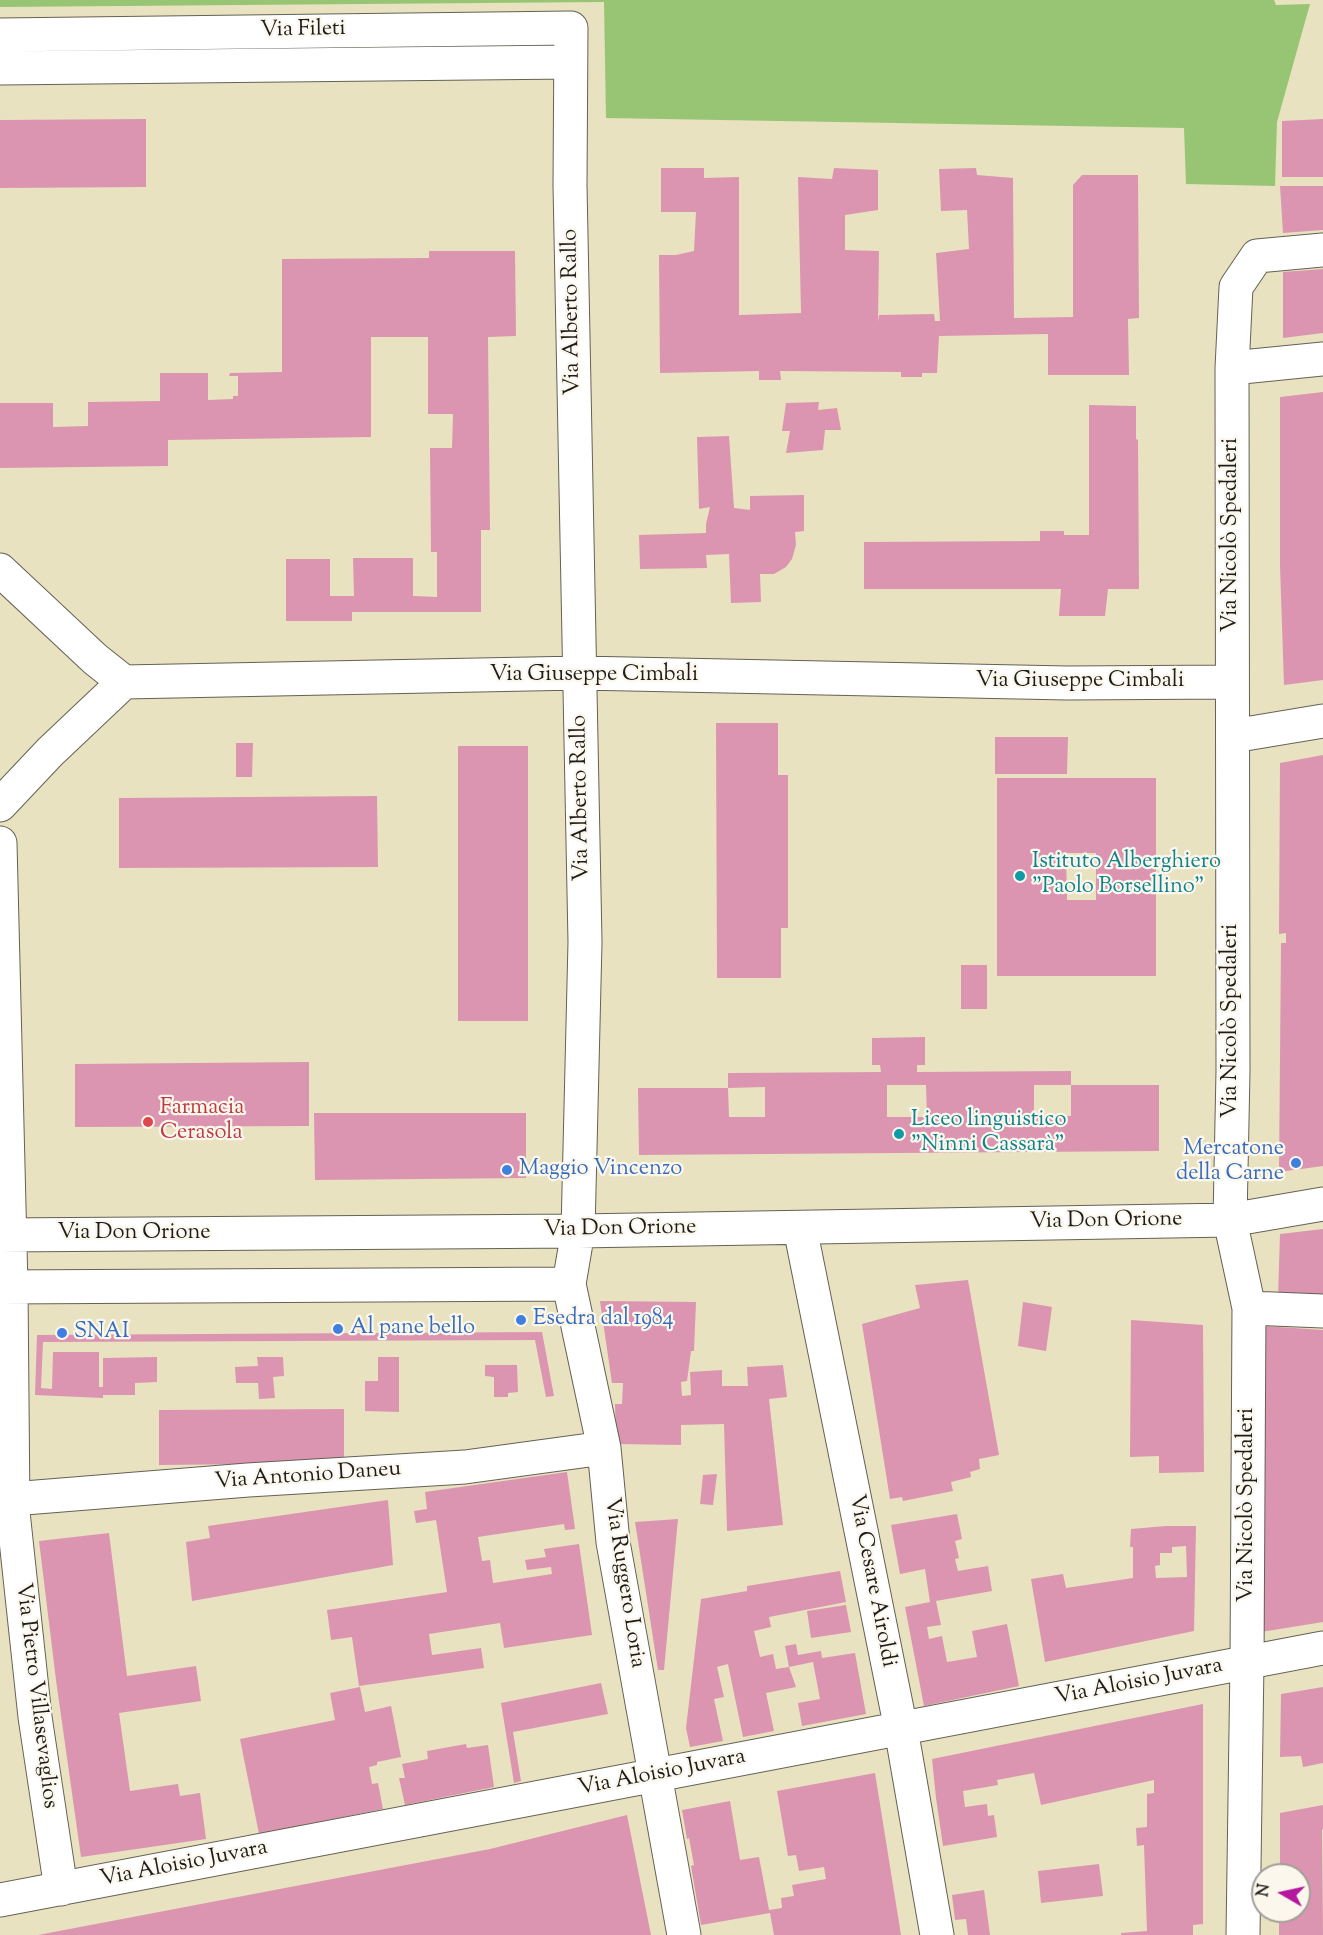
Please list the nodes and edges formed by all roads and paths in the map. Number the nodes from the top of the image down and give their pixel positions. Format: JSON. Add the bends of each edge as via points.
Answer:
{"nodes":[{"id":1,"x":0,"y":34,"type":"edge"},
{"id":2,"x":570,"y":62,"type":"junction"},
{"id":3,"x":0,"y":68,"type":"edge"},
{"id":4,"x":570,"y":185,"type":"joint"},
{"id":5,"x":1323,"y":250,"type":"edge"},
{"id":6,"x":1323,"y":359,"type":"edge"},
{"id":7,"x":1232,"y":368,"type":"junction"},
{"id":8,"x":0,"y":570,"type":"edge"},
{"id":9,"x":580,"y":673,"type":"junction"},
{"id":10,"x":124,"y":682,"type":"junction"},
{"id":11,"x":1232,"y":682,"type":"junction"},
{"id":12,"x":1323,"y":721,"type":"edge"},
{"id":13,"x":1233,"y":736,"type":"junction"},
{"id":14,"x":0,"y":805,"type":"edge"},
{"id":15,"x":0,"y":864,"type":"edge"},
{"id":16,"x":1323,"y":1204,"type":"edge"},
{"id":17,"x":1230,"y":1220,"type":"junction"},
{"id":18,"x":800,"y":1228,"type":"junction"},
{"id":19,"x":578,"y":1231,"type":"junction"},
{"id":20,"x":5,"y":1235,"type":"edge"},
{"id":21,"x":569,"y":1284,"type":"junction"},
{"id":22,"x":6,"y":1287,"type":"edge"},
{"id":23,"x":1249,"y":1308,"type":"junction"},
{"id":24,"x":1323,"y":1311,"type":"edge"},
{"id":25,"x":604,"y":1448,"type":"junction"},
{"id":26,"x":12,"y":1499,"type":"junction"},
{"id":27,"x":1323,"y":1648,"type":"edge"},
{"id":28,"x":1247,"y":1662,"type":"junction"},
{"id":29,"x":901,"y":1728,"type":"junction"},
{"id":30,"x":656,"y":1775,"type":"junction"},
{"id":31,"x":61,"y":1889,"type":"junction"},
{"id":32,"x":0,"y":1900,"type":"edge"},
{"id":33,"x":684,"y":1935,"type":"edge"},
{"id":34,"x":937,"y":1935,"type":"edge"},
{"id":35,"x":1243,"y":1935,"type":"edge"}],
"edges":[{"from":1,"to":2,"type":"street","name":"Via Fileti","via":[[571,28]]},
{"from":2,"to":3,"type":"street","name":"Via Fileti"},
{"from":2,"to":4,"type":"street","name":"Via Fileti"},
{"from":4,"to":9,"type":"street","name":"Via Alberto Rallo"},
{"from":5,"to":7,"type":"street","name":"Via Nicolò Spedaleri","via":[[1257,256],[1236,286]]},
{"from":6,"to":7,"type":"street"},
{"from":7,"to":11,"type":"street","name":"Via Nicolò Spedaleri"},
{"from":8,"to":10,"type":"street"},
{"from":9,"to":10,"type":"street","name":"Via Giuseppe Cimbali"},
{"from":9,"to":11,"type":"street","name":"Via Giuseppe Cimbali","via":[[1067,683]]},
{"from":9,"to":19,"type":"street","name":"Via Alberto Rallo","via":[[585,942]]},
{"from":10,"to":14,"type":"street"},
{"from":11,"to":13,"type":"street","name":"Via Nicolò Spedaleri"},
{"from":12,"to":13,"type":"street"},
{"from":13,"to":17,"type":"street","name":"Via Nicolò Spedaleri"},
{"from":15,"to":20,"type":"street"},
{"from":16,"to":17,"type":"street","name":"Via Don Orione"},
{"from":17,"to":18,"type":"street","name":"Via Don Orione"},
{"from":17,"to":23,"type":"street","name":"Via Nicolò Spedaleri"},
{"from":18,"to":19,"type":"street","name":"Via Don Orione"},
{"from":18,"to":29,"type":"street","name":"Via Cesare Airoldi"},
{"from":19,"to":20,"type":"street","name":"Via Don Orione"},
{"from":19,"to":21,"type":"street","name":"Via Ruggero Loria"},
{"from":20,"to":22,"type":"street"},
{"from":21,"to":22,"type":"street"},
{"from":21,"to":25,"type":"street","name":"Via Ruggero Loria"},
{"from":22,"to":26,"type":"street","name":"Via Pietro Villasevaglios"},
{"from":23,"to":24,"type":"street"},
{"from":23,"to":28,"type":"street","name":"Via Nicolò Spedaleri"},
{"from":25,"to":26,"type":"street","name":"Via Antonio Daneu","via":[[465,1467],[248,1479]]},
{"from":25,"to":30,"type":"street","name":"Via Ruggero Loria","via":[[614,1542]]},
{"from":26,"to":31,"type":"street","name":"Via Pietro Villasevaglios","via":[[36,1717]]},
{"from":27,"to":28,"type":"street","name":"Via Aloisio Juvara"},
{"from":28,"to":29,"type":"street","name":"Via Aloisio Juvara"},
{"from":28,"to":35,"type":"street","name":"Via Nicolò Spedaleri"},
{"from":29,"to":30,"type":"street","name":"Via Aloisio Juvara"},
{"from":29,"to":34,"type":"street","name":"Via Cesare Airoldi"},
{"from":30,"to":31,"type":"street","name":"Via Aloisio Juvara"},
{"from":30,"to":33,"type":"street","name":"Via Ruggero Loria"},
{"from":31,"to":32,"type":"street","name":"Via Aloisio Juvara"}]}
